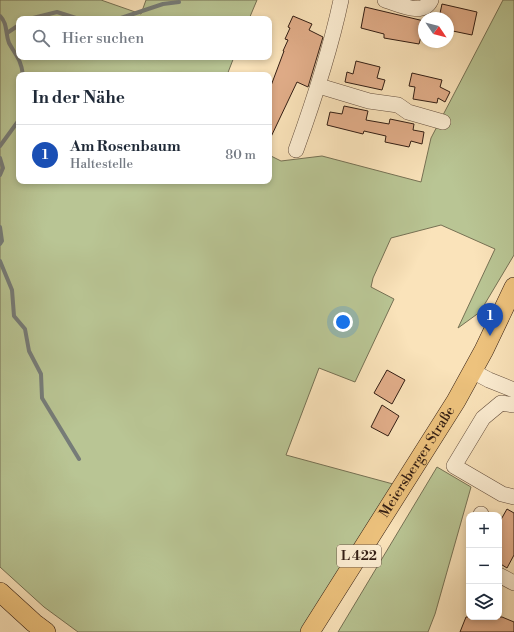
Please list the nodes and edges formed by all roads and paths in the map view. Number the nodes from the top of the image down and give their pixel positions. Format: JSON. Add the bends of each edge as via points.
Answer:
{"nodes":[{"id":1,"x":341,"y":0,"type":"edge"},
{"id":2,"x":385,"y":0,"type":"edge"},
{"id":3,"x":431,"y":0,"type":"edge"},
{"id":4,"x":319,"y":86,"type":"junction"},
{"id":5,"x":443,"y":122,"type":"dead end"},
{"id":6,"x":296,"y":150,"type":"dead end"},
{"id":7,"x":514,"y":287,"type":"edge"},
{"id":8,"x":472,"y":371,"type":"junction"},
{"id":9,"x":514,"y":390,"type":"edge"},
{"id":10,"x":514,"y":406,"type":"edge"},
{"id":11,"x":514,"y":497,"type":"edge"},
{"id":12,"x":502,"y":577,"type":"edge"},
{"id":13,"x":514,"y":583,"type":"edge"},
{"id":14,"x":0,"y":592,"type":"edge"},
{"id":15,"x":46,"y":632,"type":"edge"},
{"id":16,"x":310,"y":632,"type":"edge"}],
"edges":[{"from":1,"to":4,"type":"street"},
{"from":2,"to":3,"type":"street","via":[[421,9],[427,7]]},
{"from":4,"to":5,"type":"street","via":[[369,101],[398,105],[408,112]]},
{"from":4,"to":6,"type":"street"},
{"from":7,"to":8,"type":"main road","name":"Meiersberger Straße","number":"L 422"},
{"from":8,"to":9,"type":"street"},
{"from":8,"to":16,"type":"main road","name":"Meiersberger Straße","number":"L 422","via":[[420,460]]},
{"from":10,"to":11,"type":"street","via":[[501,403],[483,418],[454,466],[502,494]]},
{"from":12,"to":13,"type":"street"},
{"from":14,"to":15,"type":"main road"}]}
